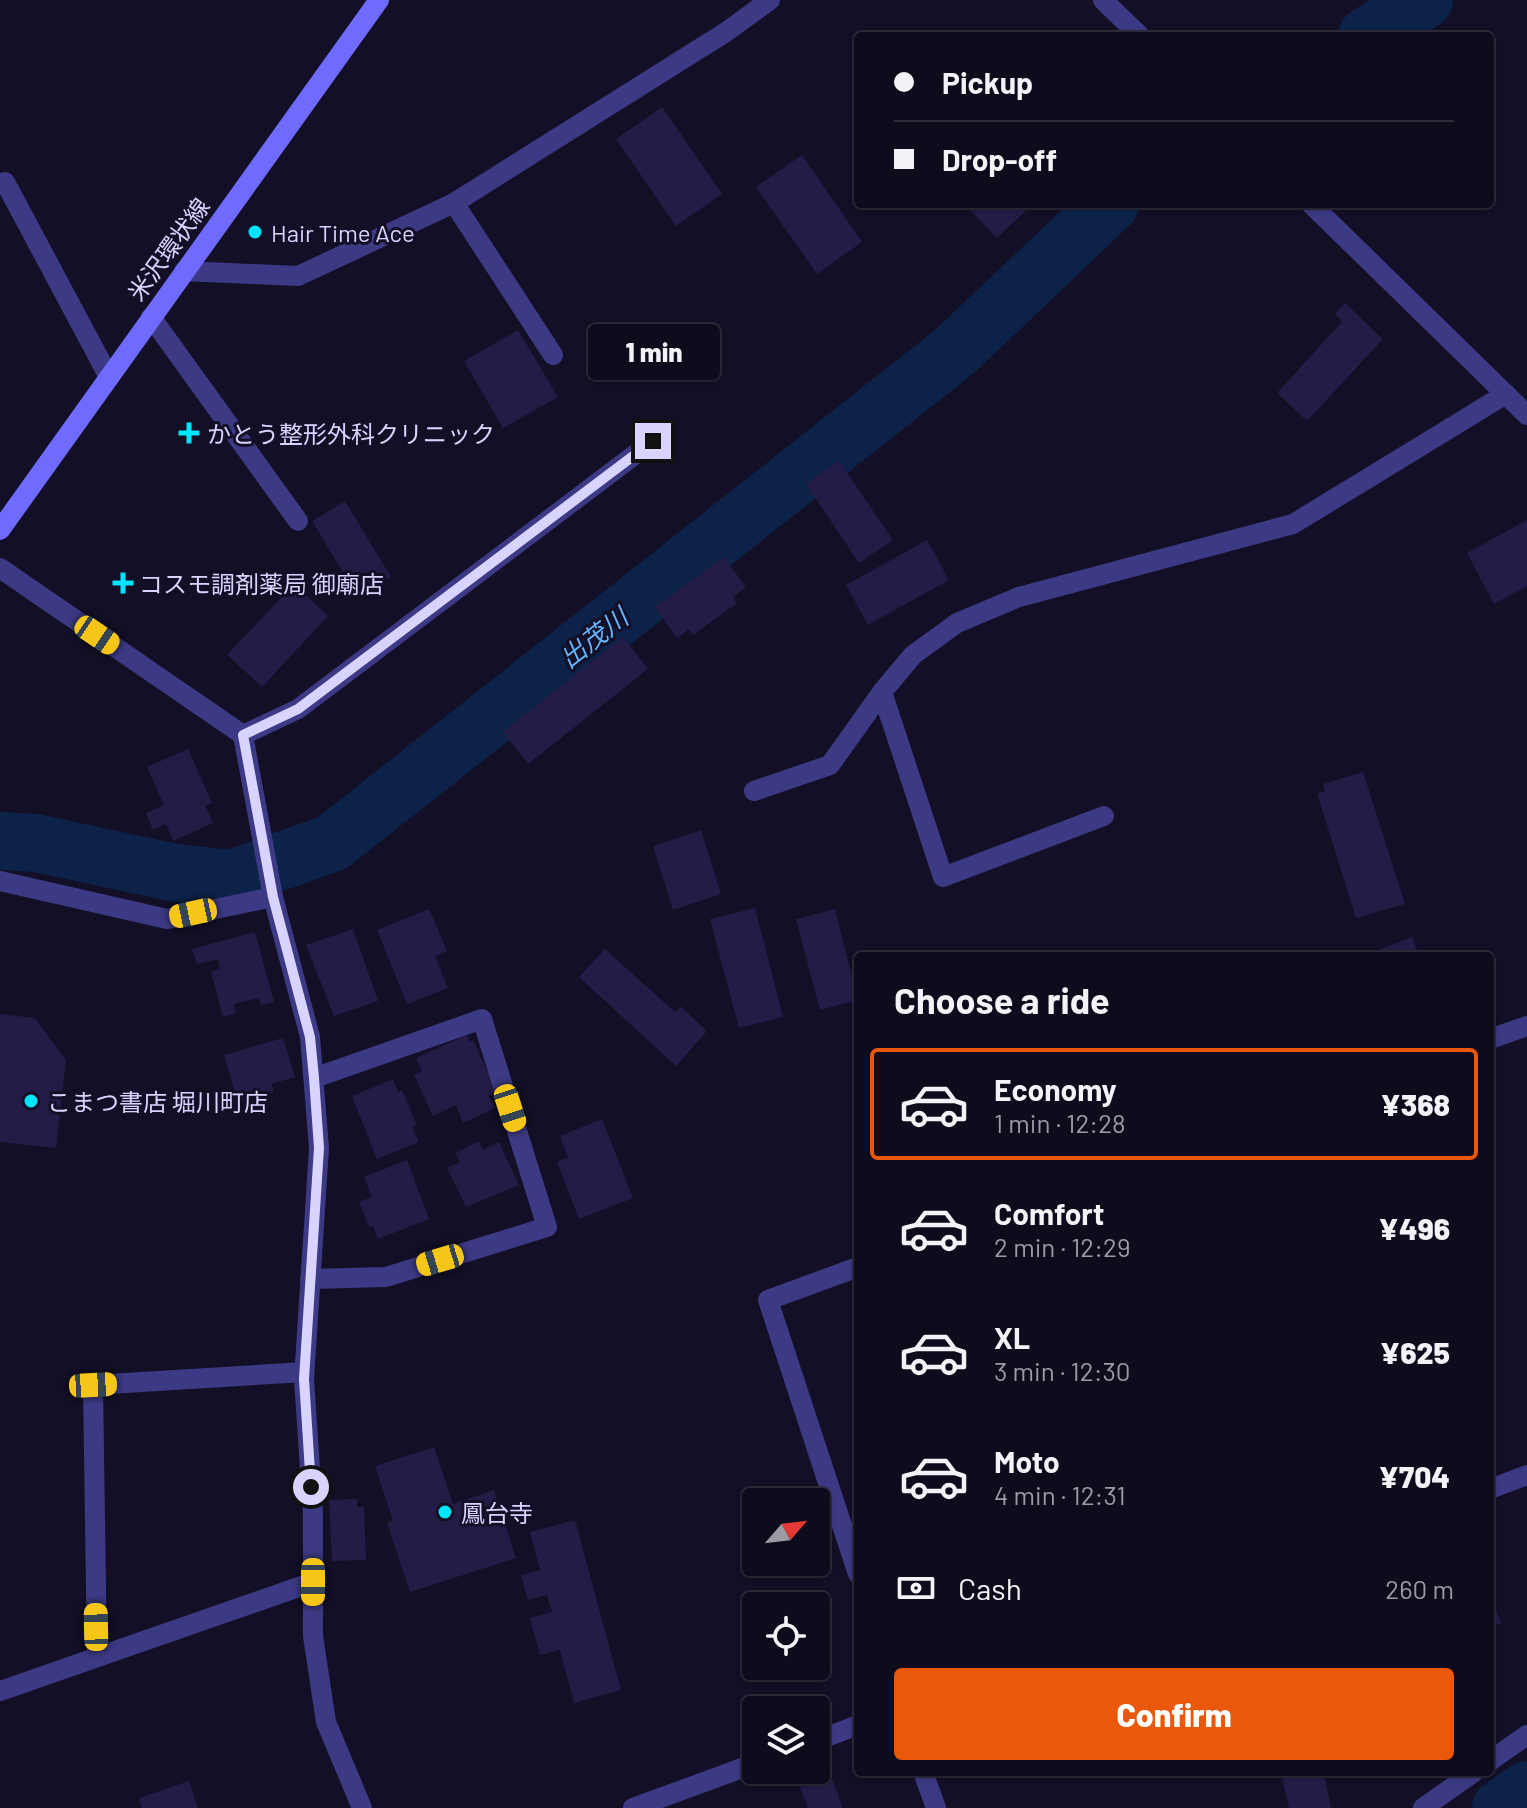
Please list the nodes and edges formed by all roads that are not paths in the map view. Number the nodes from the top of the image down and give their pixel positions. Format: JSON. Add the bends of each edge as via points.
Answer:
{"nodes":[{"id":1,"x":379,"y":0,"type":"edge"},
{"id":2,"x":770,"y":0,"type":"edge"},
{"id":3,"x":1103,"y":0,"type":"edge"},
{"id":4,"x":1136,"y":32,"type":"edge"},
{"id":5,"x":5,"y":182,"type":"dead end"},
{"id":6,"x":454,"y":203,"type":"junction"},
{"id":7,"x":1315,"y":208,"type":"edge"},
{"id":8,"x":184,"y":271,"type":"junction"},
{"id":9,"x":151,"y":317,"type":"junction"},
{"id":10,"x":553,"y":355,"type":"dead end"},
{"id":11,"x":109,"y":377,"type":"junction"},
{"id":12,"x":1506,"y":394,"type":"junction"},
{"id":13,"x":1527,"y":415,"type":"edge"},
{"id":14,"x":653,"y":441,"type":"dead end"},
{"id":15,"x":298,"y":521,"type":"dead end"},
{"id":16,"x":0,"y":530,"type":"edge"},
{"id":17,"x":0,"y":568,"type":"edge"},
{"id":18,"x":882,"y":692,"type":"junction"},
{"id":19,"x":243,"y":735,"type":"junction"},
{"id":20,"x":754,"y":791,"type":"dead end"},
{"id":21,"x":1104,"y":816,"type":"dead end"},
{"id":22,"x":0,"y":881,"type":"edge"},
{"id":23,"x":273,"y":897,"type":"junction"},
{"id":24,"x":1527,"y":1026,"type":"edge"},
{"id":25,"x":1494,"y":1038,"type":"edge"},
{"id":26,"x":314,"y":1078,"type":"junction"},
{"id":27,"x":854,"y":1268,"type":"edge"},
{"id":28,"x":310,"y":1279,"type":"junction"},
{"id":29,"x":304,"y":1372,"type":"junction"},
{"id":30,"x":1527,"y":1475,"type":"edge"},
{"id":31,"x":1494,"y":1487,"type":"edge"},
{"id":32,"x":854,"y":1562,"type":"edge"},
{"id":33,"x":313,"y":1582,"type":"junction"},
{"id":34,"x":97,"y":1657,"type":"junction"},
{"id":35,"x":0,"y":1691,"type":"edge"},
{"id":36,"x":854,"y":1727,"type":"edge"},
{"id":37,"x":1527,"y":1735,"type":"edge"},
{"id":38,"x":830,"y":1736,"type":"edge"},
{"id":39,"x":1494,"y":1758,"type":"edge"},
{"id":40,"x":742,"y":1768,"type":"edge"},
{"id":41,"x":924,"y":1776,"type":"edge"},
{"id":42,"x":1468,"y":1776,"type":"edge"},
{"id":43,"x":362,"y":1808,"type":"edge"},
{"id":44,"x":633,"y":1808,"type":"edge"},
{"id":45,"x":936,"y":1808,"type":"edge"},
{"id":46,"x":1423,"y":1808,"type":"edge"}],
"edges":[{"from":1,"to":8,"type":"main road","name":"米沢環状線"},
{"from":2,"to":6,"type":"street"},
{"from":3,"to":4,"type":"street"},
{"from":5,"to":11,"type":"street"},
{"from":6,"to":8,"type":"street","via":[[298,276]]},
{"from":6,"to":10,"type":"street"},
{"from":7,"to":12,"type":"street"},
{"from":8,"to":9,"type":"main road","name":"米沢環状線"},
{"from":9,"to":11,"type":"main road","name":"米沢環状線"},
{"from":9,"to":15,"type":"street"},
{"from":11,"to":16,"type":"main road","name":"米沢環状線"},
{"from":12,"to":13,"type":"street"},
{"from":12,"to":18,"type":"street","via":[[1293,524],[1019,597],[957,623],[913,655]]},
{"from":14,"to":19,"type":"street","via":[[298,709]]},
{"from":17,"to":19,"type":"street"},
{"from":18,"to":20,"type":"street","via":[[830,765]]},
{"from":18,"to":21,"type":"street","via":[[943,877]]},
{"from":19,"to":23,"type":"street"},
{"from":22,"to":23,"type":"street","via":[[167,919]]},
{"from":23,"to":26,"type":"street","via":[[310,1037]]},
{"from":24,"to":25,"type":"street"},
{"from":26,"to":28,"type":"street","via":[[319,1148]]},
{"from":26,"to":28,"type":"street","via":[[482,1019],[547,1227],[386,1277]]},
{"from":27,"to":32,"type":"street","via":[[768,1300]]},
{"from":28,"to":29,"type":"street"},
{"from":29,"to":33,"type":"street"},
{"from":29,"to":34,"type":"street","via":[[93,1385]]},
{"from":30,"to":31,"type":"street"},
{"from":33,"to":34,"type":"street"},
{"from":33,"to":43,"type":"street","via":[[313,1636],[326,1722]]},
{"from":34,"to":35,"type":"street"},
{"from":36,"to":38,"type":"street"},
{"from":37,"to":39,"type":"street"},
{"from":40,"to":44,"type":"street"},
{"from":41,"to":45,"type":"street"},
{"from":42,"to":46,"type":"street"}]}
